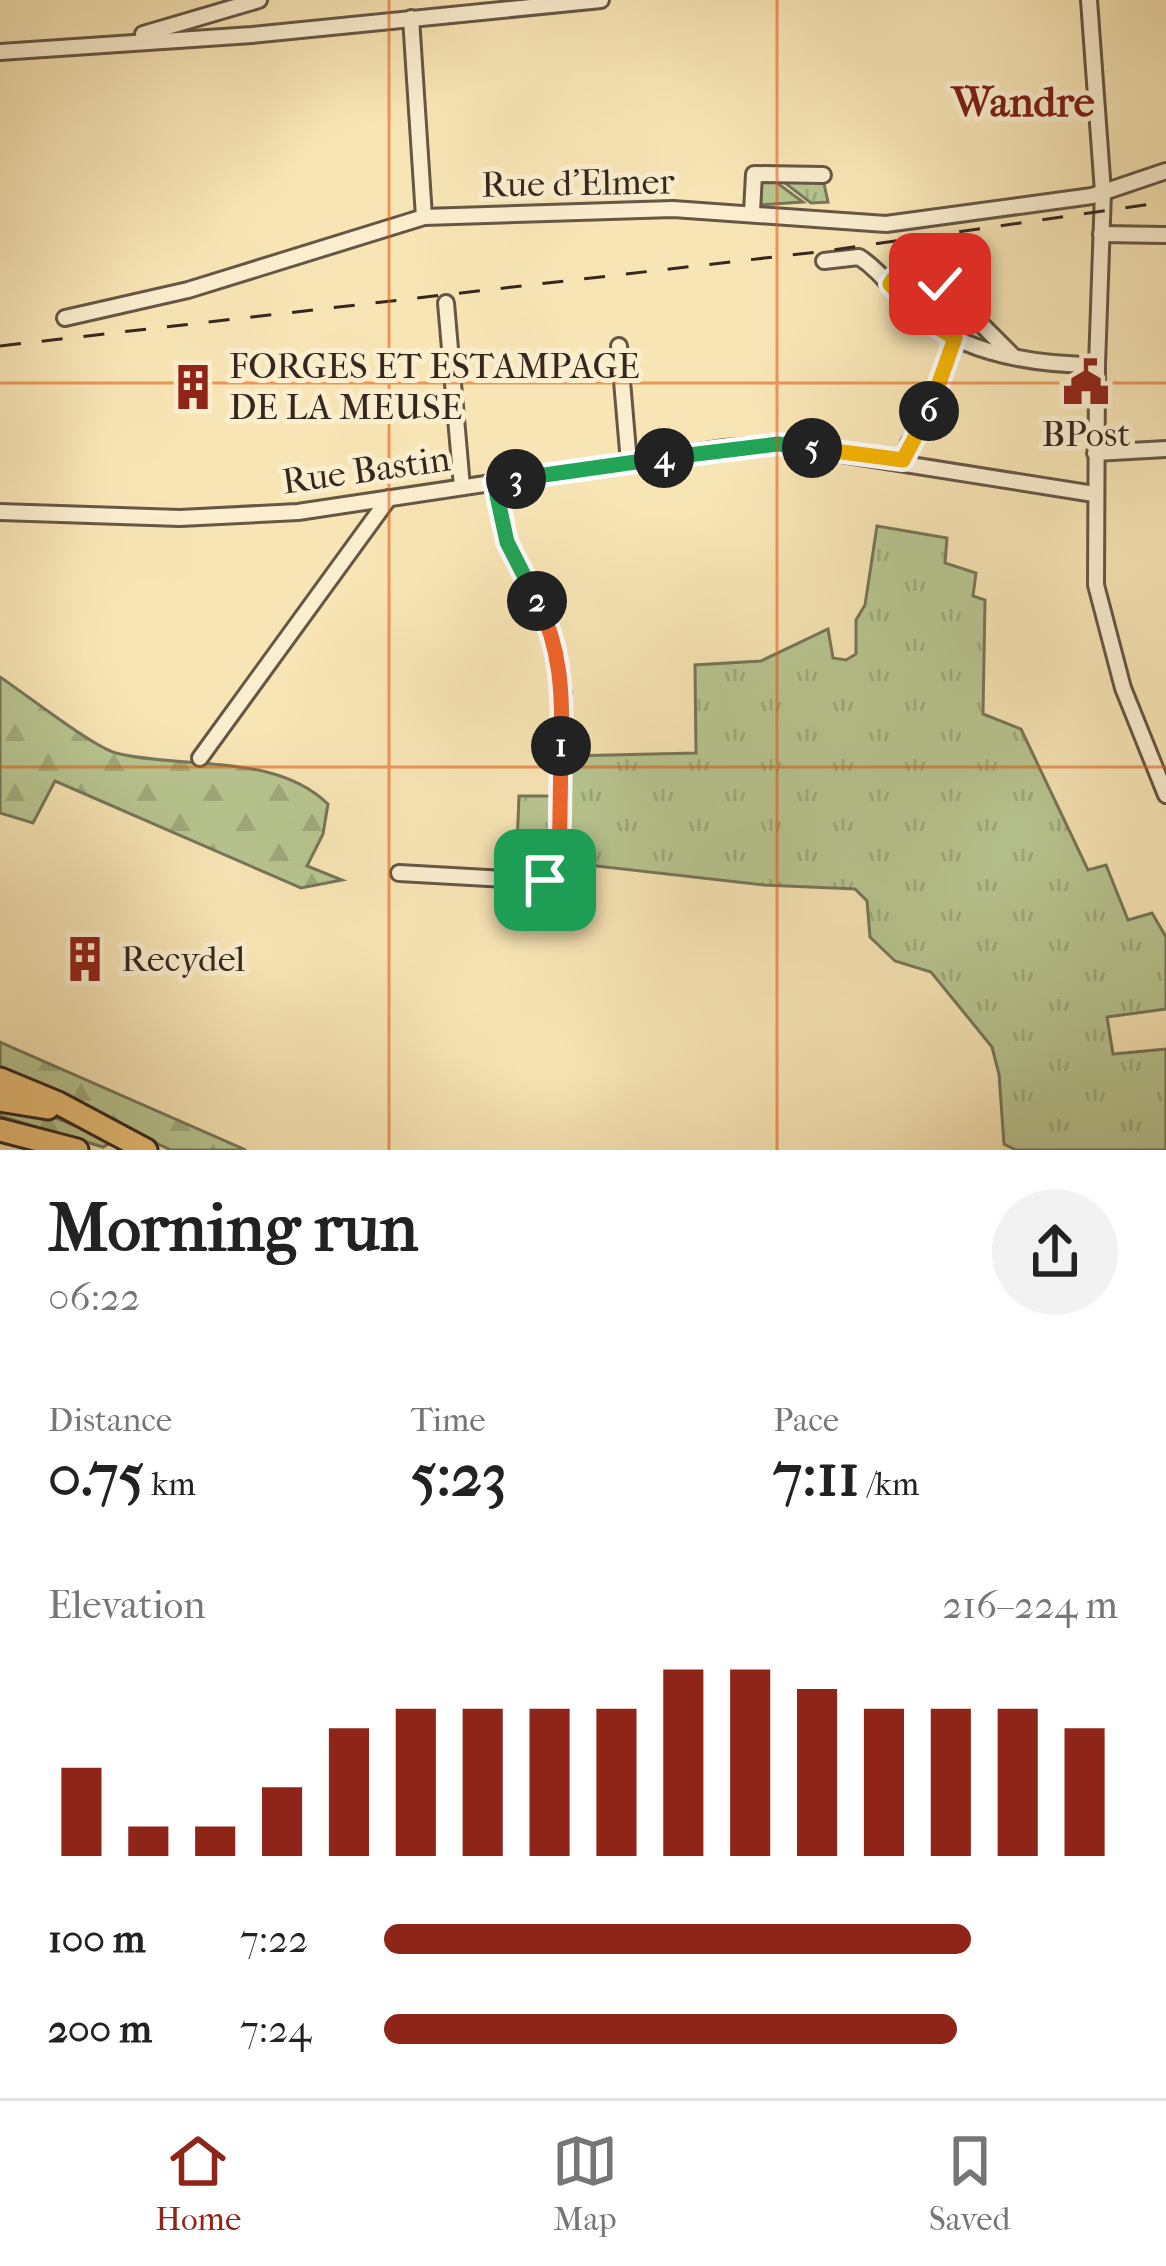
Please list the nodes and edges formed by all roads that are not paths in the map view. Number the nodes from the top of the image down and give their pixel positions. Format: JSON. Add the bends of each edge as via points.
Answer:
{"nodes":[{"id":1,"x":259,"y":0,"type":"edge"},
{"id":2,"x":601,"y":0,"type":"edge"},
{"id":3,"x":1089,"y":0,"type":"edge"},
{"id":4,"x":411,"y":18,"type":"junction"},
{"id":5,"x":131,"y":41,"type":"junction"},
{"id":6,"x":0,"y":52,"type":"edge"},
{"id":7,"x":1166,"y":171,"type":"edge"},
{"id":8,"x":823,"y":175,"type":"dead end"},
{"id":9,"x":1103,"y":192,"type":"junction"},
{"id":10,"x":752,"y":212,"type":"junction"},
{"id":11,"x":424,"y":217,"type":"junction"},
{"id":12,"x":1101,"y":234,"type":"junction"},
{"id":13,"x":1166,"y":235,"type":"edge"},
{"id":14,"x":824,"y":261,"type":"dead end"},
{"id":15,"x":890,"y":284,"type":"junction"},
{"id":16,"x":446,"y":303,"type":"dead end"},
{"id":17,"x":65,"y":318,"type":"dead end"},
{"id":18,"x":955,"y":338,"type":"junction"},
{"id":19,"x":619,"y":346,"type":"dead end"},
{"id":20,"x":1012,"y":355,"type":"junction"},
{"id":21,"x":1097,"y":365,"type":"junction"},
{"id":22,"x":1166,"y":449,"type":"edge"},
{"id":23,"x":1095,"y":454,"type":"junction"},
{"id":24,"x":903,"y":460,"type":"junction"},
{"id":25,"x":629,"y":463,"type":"junction"},
{"id":26,"x":494,"y":482,"type":"junction"},
{"id":27,"x":462,"y":487,"type":"junction"},
{"id":28,"x":1094,"y":494,"type":"junction"},
{"id":29,"x":389,"y":498,"type":"junction"},
{"id":30,"x":0,"y":512,"type":"edge"},
{"id":31,"x":200,"y":758,"type":"dead end"},
{"id":32,"x":1166,"y":794,"type":"edge"},
{"id":33,"x":399,"y":873,"type":"dead end"},
{"id":34,"x":0,"y":1079,"type":"edge"},
{"id":35,"x":0,"y":1100,"type":"edge"},
{"id":36,"x":88,"y":1120,"type":"junction"},
{"id":37,"x":0,"y":1130,"type":"edge"},
{"id":38,"x":0,"y":1144,"type":"edge"},
{"id":39,"x":24,"y":1150,"type":"edge"},
{"id":40,"x":77,"y":1150,"type":"edge"},
{"id":41,"x":146,"y":1150,"type":"edge"}],
"edges":[{"from":1,"to":5,"type":"street"},
{"from":2,"to":4,"type":"street"},
{"from":3,"to":9,"type":"street"},
{"from":4,"to":5,"type":"street"},
{"from":4,"to":11,"type":"street"},
{"from":5,"to":6,"type":"street"},
{"from":7,"to":9,"type":"street","name":"Rue d'Elmer"},
{"from":8,"to":10,"type":"street","via":[[754,174]]},
{"from":9,"to":10,"type":"street","name":"Rue d'Elmer","via":[[886,224]]},
{"from":9,"to":12,"type":"street"},
{"from":10,"to":11,"type":"street","name":"Rue d'Elmer"},
{"from":11,"to":17,"type":"street","name":"Rue d'Elmer","via":[[188,290]]},
{"from":12,"to":13,"type":"street"},
{"from":12,"to":21,"type":"street"},
{"from":14,"to":15,"type":"street","via":[[859,257]]},
{"from":15,"to":18,"type":"street","via":[[916,314]]},
{"from":15,"to":20,"type":"street","via":[[920,271]]},
{"from":16,"to":27,"type":"street"},
{"from":18,"to":20,"type":"street"},
{"from":18,"to":24,"type":"street"},
{"from":19,"to":25,"type":"street"},
{"from":20,"to":21,"type":"street","via":[[1036,364]]},
{"from":21,"to":23,"type":"street"},
{"from":22,"to":23,"type":"street"},
{"from":23,"to":28,"type":"street"},
{"from":24,"to":25,"type":"street","name":"Rue Bastin","via":[[778,444]]},
{"from":24,"to":28,"type":"street","name":"Rue Bastin"},
{"from":25,"to":26,"type":"street","name":"Rue Bastin"},
{"from":26,"to":27,"type":"street","name":"Rue Bastin"},
{"from":26,"to":33,"type":"street","via":[[507,542],[545,615],[560,673],[559,882]]},
{"from":27,"to":29,"type":"street","name":"Rue Bastin"},
{"from":28,"to":32,"type":"street","via":[[1105,628]]},
{"from":29,"to":30,"type":"street","name":"Rue Bastin","via":[[180,518]]},
{"from":29,"to":31,"type":"street"},
{"from":34,"to":36,"type":"highway"},
{"from":35,"to":36,"type":"highway"},
{"from":36,"to":41,"type":"highway"},
{"from":37,"to":40,"type":"highway"},
{"from":38,"to":39,"type":"highway"}]}
